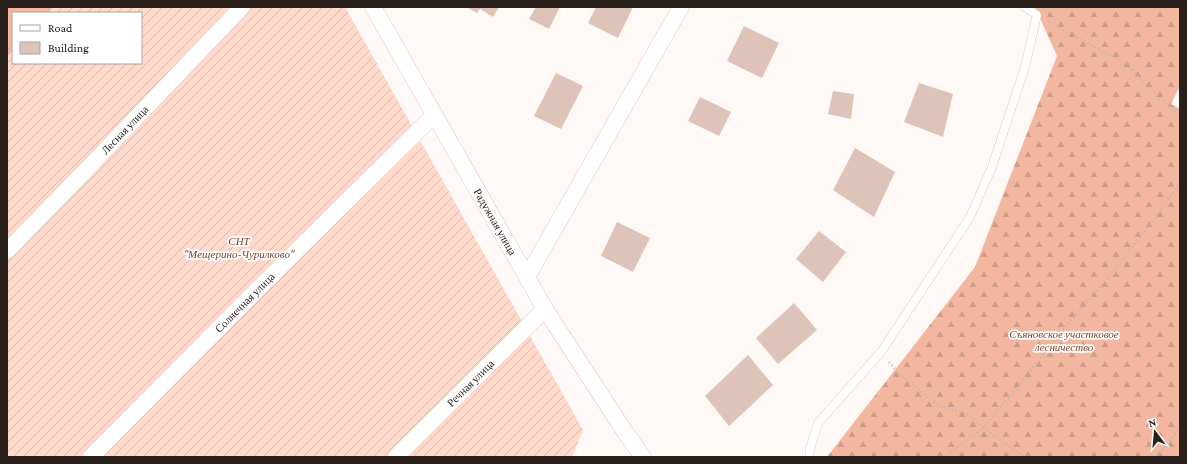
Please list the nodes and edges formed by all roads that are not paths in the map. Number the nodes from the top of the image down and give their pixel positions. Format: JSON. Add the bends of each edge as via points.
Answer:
{"nodes":[{"id":1,"x":242,"y":7,"type":"edge"},
{"id":2,"x":372,"y":7,"type":"edge"},
{"id":3,"x":681,"y":7,"type":"edge"},
{"id":4,"x":1025,"y":7,"type":"edge"},
{"id":5,"x":434,"y":115,"type":"junction"},
{"id":6,"x":7,"y":251,"type":"edge"},
{"id":7,"x":527,"y":277,"type":"junction"},
{"id":8,"x":545,"y":309,"type":"junction"},
{"id":9,"x":91,"y":457,"type":"edge"},
{"id":10,"x":396,"y":457,"type":"edge"},
{"id":11,"x":643,"y":457,"type":"edge"},
{"id":12,"x":810,"y":457,"type":"edge"}],
"edges":[{"from":1,"to":6,"type":"street","name":"Лесная улица"},
{"from":2,"to":5,"type":"street","name":"Радужная улица"},
{"from":3,"to":7,"type":"street"},
{"from":4,"to":12,"type":"lane","via":[[1037,15],[1025,67],[992,167],[970,217],[881,352],[818,423]]},
{"from":5,"to":7,"type":"street","name":"Радужная улица"},
{"from":5,"to":9,"type":"street","name":"Солнечная улица"},
{"from":7,"to":8,"type":"street","name":"Радужная улица"},
{"from":8,"to":10,"type":"street","name":"Речная улица"},
{"from":8,"to":11,"type":"street","name":"Радужная улица"}]}
